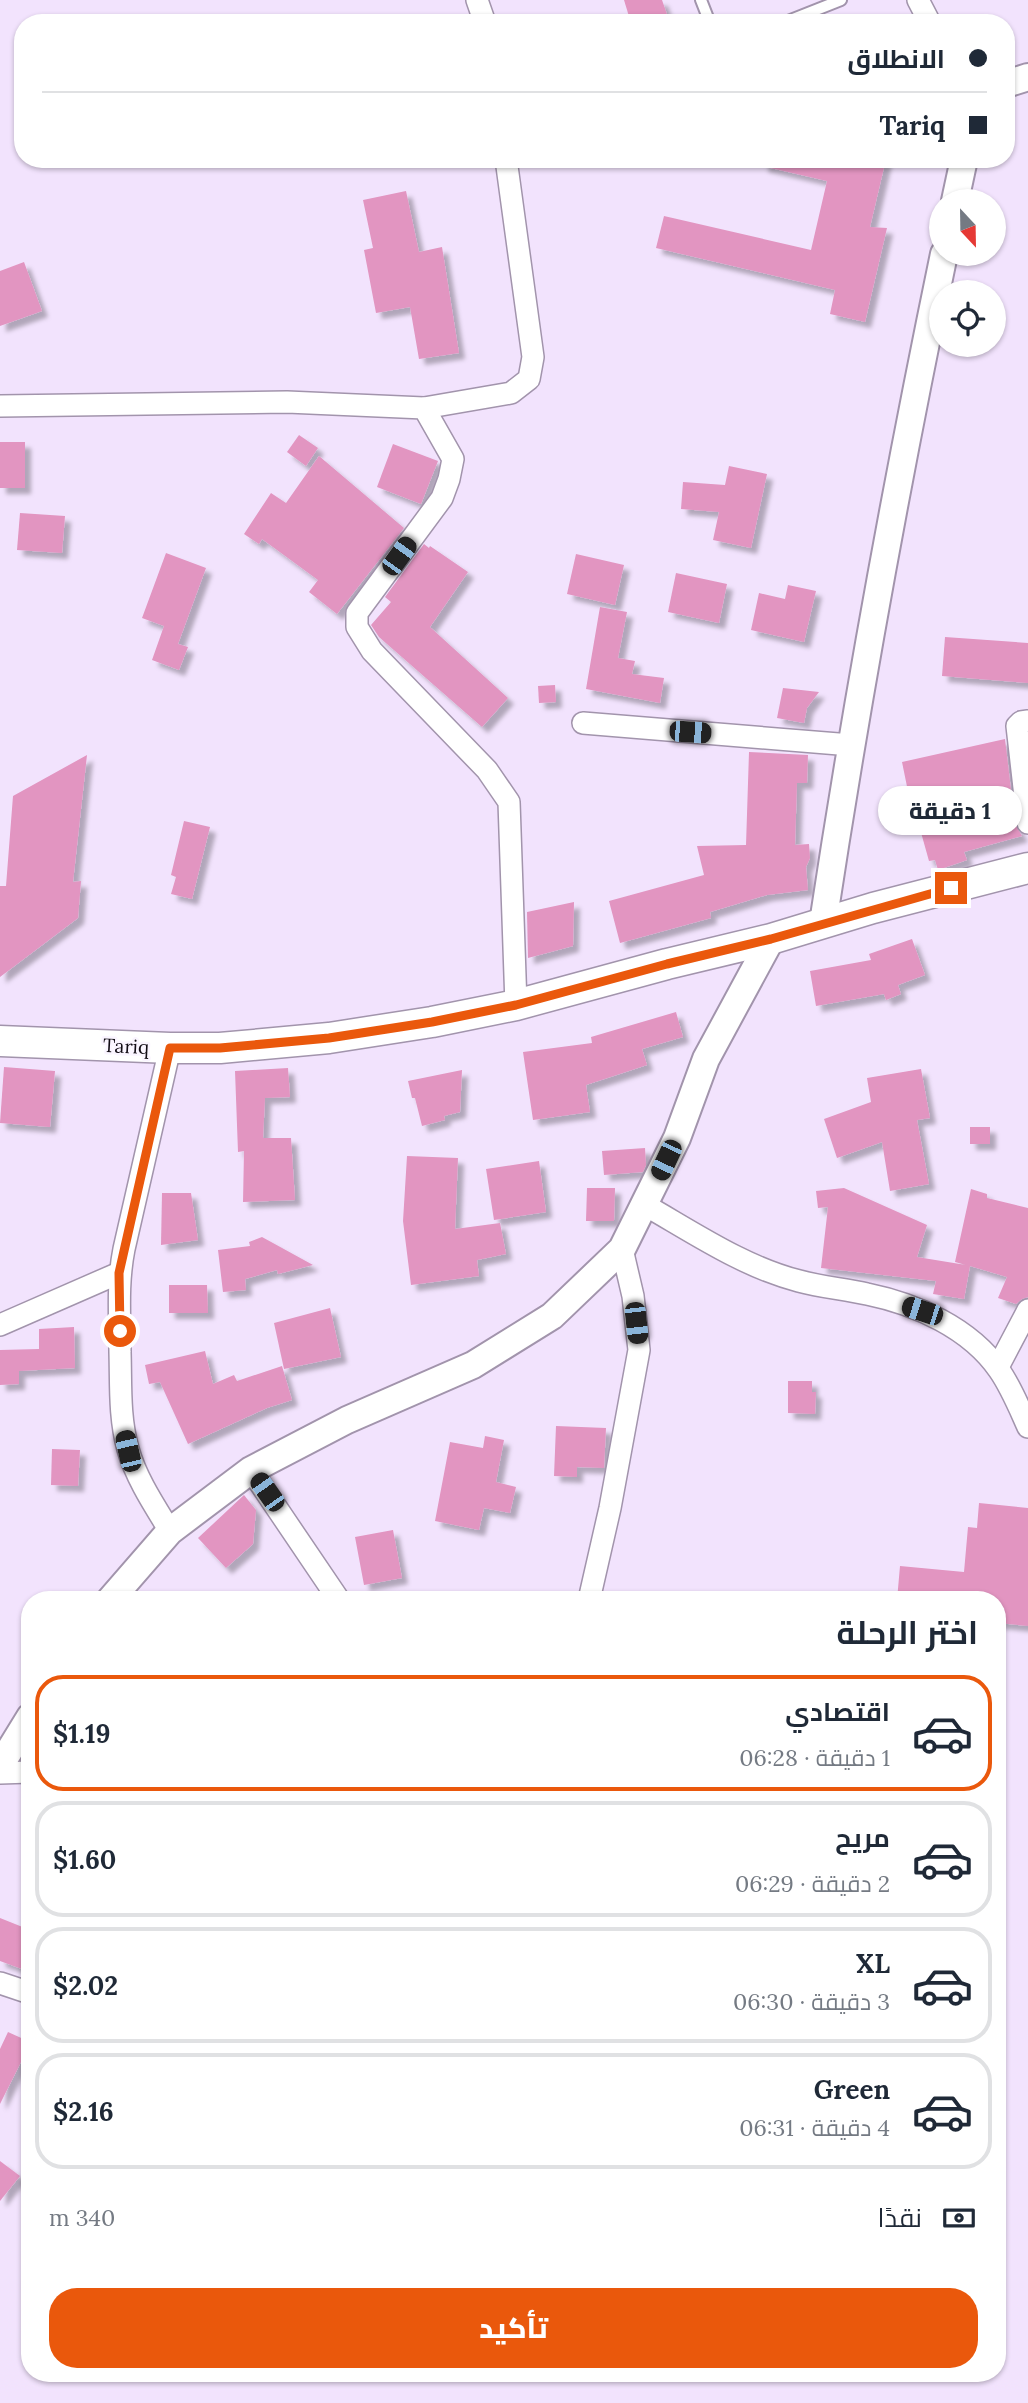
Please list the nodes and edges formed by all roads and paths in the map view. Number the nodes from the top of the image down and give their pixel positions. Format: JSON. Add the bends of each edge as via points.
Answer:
{"nodes":[{"id":1,"x":841,"y":0,"type":"edge"},
{"id":2,"x":806,"y":14,"type":"edge"},
{"id":3,"x":507,"y":168,"type":"edge"},
{"id":4,"x":962,"y":168,"type":"edge"},
{"id":5,"x":957,"y":189,"type":"edge"},
{"id":6,"x":941,"y":266,"type":"edge"},
{"id":7,"x":0,"y":406,"type":"edge"},
{"id":8,"x":424,"y":408,"type":"junction"},
{"id":9,"x":1028,"y":721,"type":"edge"},
{"id":10,"x":583,"y":723,"type":"dead end"},
{"id":11,"x":851,"y":745,"type":"junction"},
{"id":12,"x":1028,"y":823,"type":"edge"},
{"id":13,"x":1028,"y":867,"type":"edge"},
{"id":14,"x":822,"y":923,"type":"junction"},
{"id":15,"x":771,"y":939,"type":"junction"},
{"id":16,"x":516,"y":1005,"type":"junction"},
{"id":17,"x":0,"y":1041,"type":"edge"},
{"id":18,"x":170,"y":1048,"type":"junction"},
{"id":19,"x":645,"y":1205,"type":"junction"},
{"id":20,"x":622,"y":1249,"type":"junction"},
{"id":21,"x":119,"y":1273,"type":"junction"},
{"id":22,"x":1028,"y":1310,"type":"edge"},
{"id":23,"x":0,"y":1325,"type":"edge"},
{"id":24,"x":998,"y":1367,"type":"junction"},
{"id":25,"x":1028,"y":1427,"type":"edge"},
{"id":26,"x":251,"y":1470,"type":"junction"},
{"id":27,"x":170,"y":1531,"type":"junction"},
{"id":28,"x":118,"y":1591,"type":"edge"},
{"id":29,"x":334,"y":1591,"type":"edge"},
{"id":30,"x":591,"y":1591,"type":"edge"},
{"id":31,"x":21,"y":1732,"type":"edge"},
{"id":32,"x":0,"y":1766,"type":"edge"},
{"id":33,"x":21,"y":1772,"type":"edge"},
{"id":34,"x":0,"y":1773,"type":"edge"},
{"id":35,"x":0,"y":1983,"type":"edge"},
{"id":36,"x":21,"y":1990,"type":"edge"}],
"edges":[{"from":1,"to":2,"type":"lane"},
{"from":3,"to":8,"type":"street","via":[[533,357],[529,379],[511,393]]},
{"from":4,"to":5,"type":"street"},
{"from":6,"to":11,"type":"street"},
{"from":7,"to":8,"type":"street","via":[[287,402]]},
{"from":8,"to":16,"type":"street","via":[[453,459],[449,479],[442,498],[357,613],[356,627],[372,650],[487,770],[509,802]]},
{"from":9,"to":12,"type":"street","via":[[1017,726]]},
{"from":10,"to":11,"type":"street"},
{"from":11,"to":14,"type":"street"},
{"from":13,"to":14,"type":"main road","name":"Tariq"},
{"from":14,"to":15,"type":"main road","name":"Tariq"},
{"from":15,"to":16,"type":"main road","name":"Tariq"},
{"from":15,"to":19,"type":"street","via":[[706,1059],[677,1138]]},
{"from":16,"to":18,"type":"main road","name":"Tariq","via":[[329,1038]]},
{"from":17,"to":18,"type":"main road","name":"Tariq"},
{"from":18,"to":21,"type":"street"},
{"from":19,"to":20,"type":"street"},
{"from":19,"to":24,"type":"street","via":[[765,1269],[922,1311],[970,1337]]},
{"from":20,"to":26,"type":"street","via":[[552,1316],[472,1364],[347,1420]]},
{"from":20,"to":30,"type":"street","via":[[639,1350]]},
{"from":21,"to":23,"type":"street"},
{"from":21,"to":27,"type":"street","via":[[122,1423],[128,1451]]},
{"from":22,"to":24,"type":"street"},
{"from":24,"to":25,"type":"street"},
{"from":26,"to":27,"type":"street"},
{"from":26,"to":29,"type":"street"},
{"from":27,"to":28,"type":"street"},
{"from":31,"to":32,"type":"street"},
{"from":33,"to":34,"type":"street"},
{"from":35,"to":36,"type":"street"}]}
